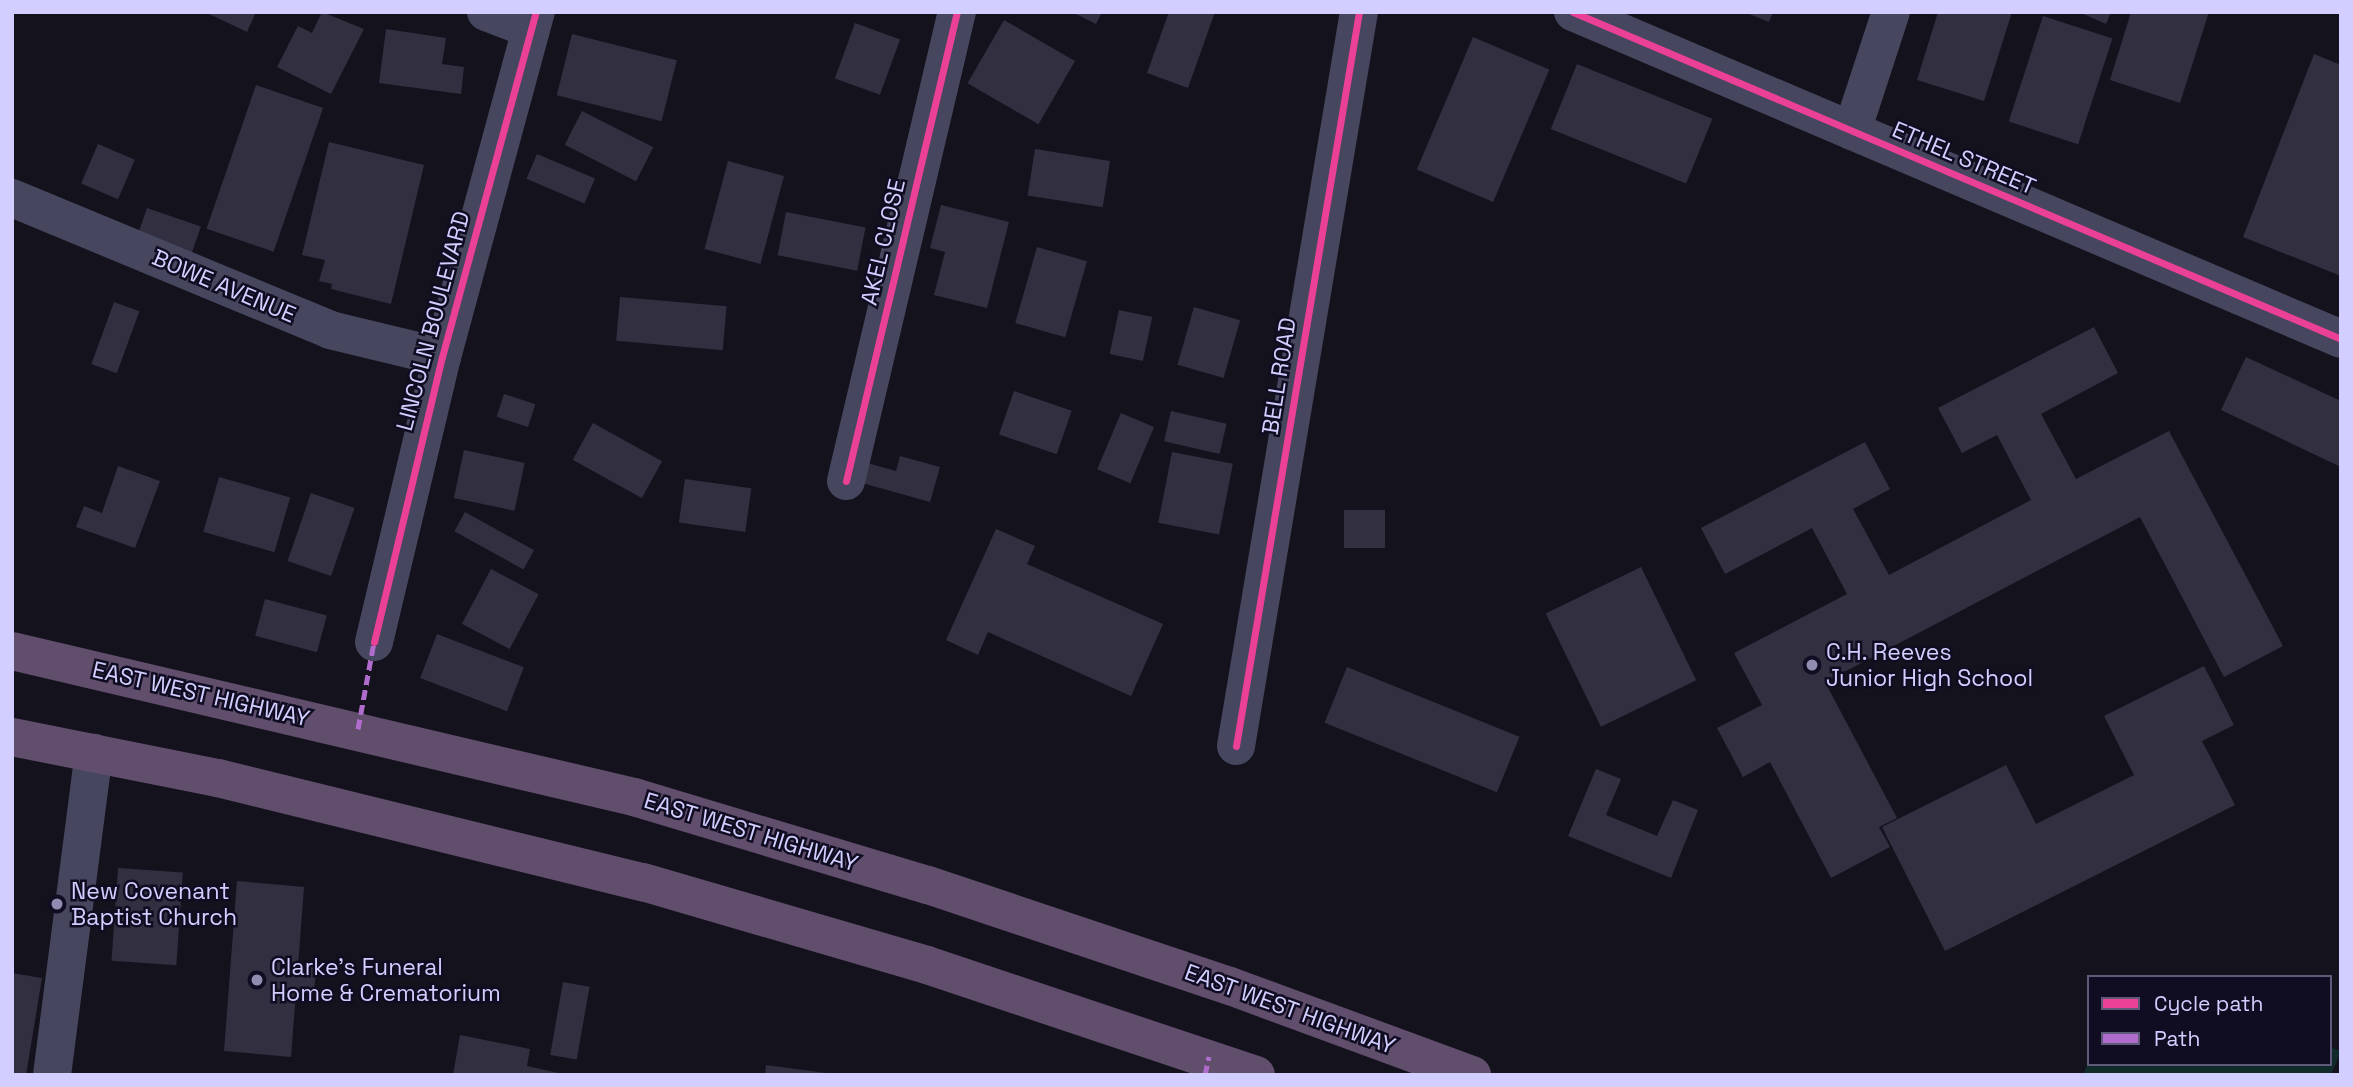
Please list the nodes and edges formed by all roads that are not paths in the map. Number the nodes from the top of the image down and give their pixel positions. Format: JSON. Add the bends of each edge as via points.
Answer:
{"nodes":[{"id":1,"x":486,"y":12,"type":"edge"},
{"id":2,"x":957,"y":12,"type":"edge"},
{"id":3,"x":1359,"y":12,"type":"edge"},
{"id":4,"x":1573,"y":12,"type":"edge"},
{"id":5,"x":1891,"y":12,"type":"edge"},
{"id":6,"x":534,"y":21,"type":"edge"},
{"id":7,"x":1852,"y":131,"type":"junction"},
{"id":8,"x":12,"y":198,"type":"edge"},
{"id":9,"x":2341,"y":339,"type":"edge"},
{"id":10,"x":442,"y":357,"type":"junction"},
{"id":11,"x":846,"y":481,"type":"dead end"},
{"id":12,"x":374,"y":642,"type":"dead end"},
{"id":13,"x":12,"y":651,"type":"edge"},
{"id":14,"x":12,"y":737,"type":"edge"},
{"id":15,"x":1236,"y":746,"type":"dead end"},
{"id":16,"x":94,"y":753,"type":"junction"},
{"id":17,"x":51,"y":1075,"type":"edge"},
{"id":18,"x":1256,"y":1075,"type":"edge"},
{"id":19,"x":1472,"y":1075,"type":"edge"}],
"edges":[{"from":1,"to":6,"type":"street"},
{"from":2,"to":11,"type":"street","name":"AKEL CLOSE"},
{"from":3,"to":15,"type":"street","name":"BELL ROAD"},
{"from":4,"to":7,"type":"street","name":"ETHEL STREET"},
{"from":5,"to":7,"type":"street"},
{"from":6,"to":10,"type":"street","name":"LINCOLN BOULEVARD"},
{"from":7,"to":9,"type":"street","name":"ETHEL STREET"},
{"from":8,"to":10,"type":"street","name":"BOWE AVENUE","via":[[330,330]]},
{"from":10,"to":12,"type":"street","name":"LINCOLN BOULEVARD"},
{"from":13,"to":19,"type":"highway","name":"EAST WEST HIGHWAY","via":[[634,797],[928,885],[1230,986]]},
{"from":14,"to":16,"type":"highway"},
{"from":16,"to":17,"type":"street"},
{"from":16,"to":18,"type":"highway","via":[[218,778],[643,882],[927,965]]}]}
